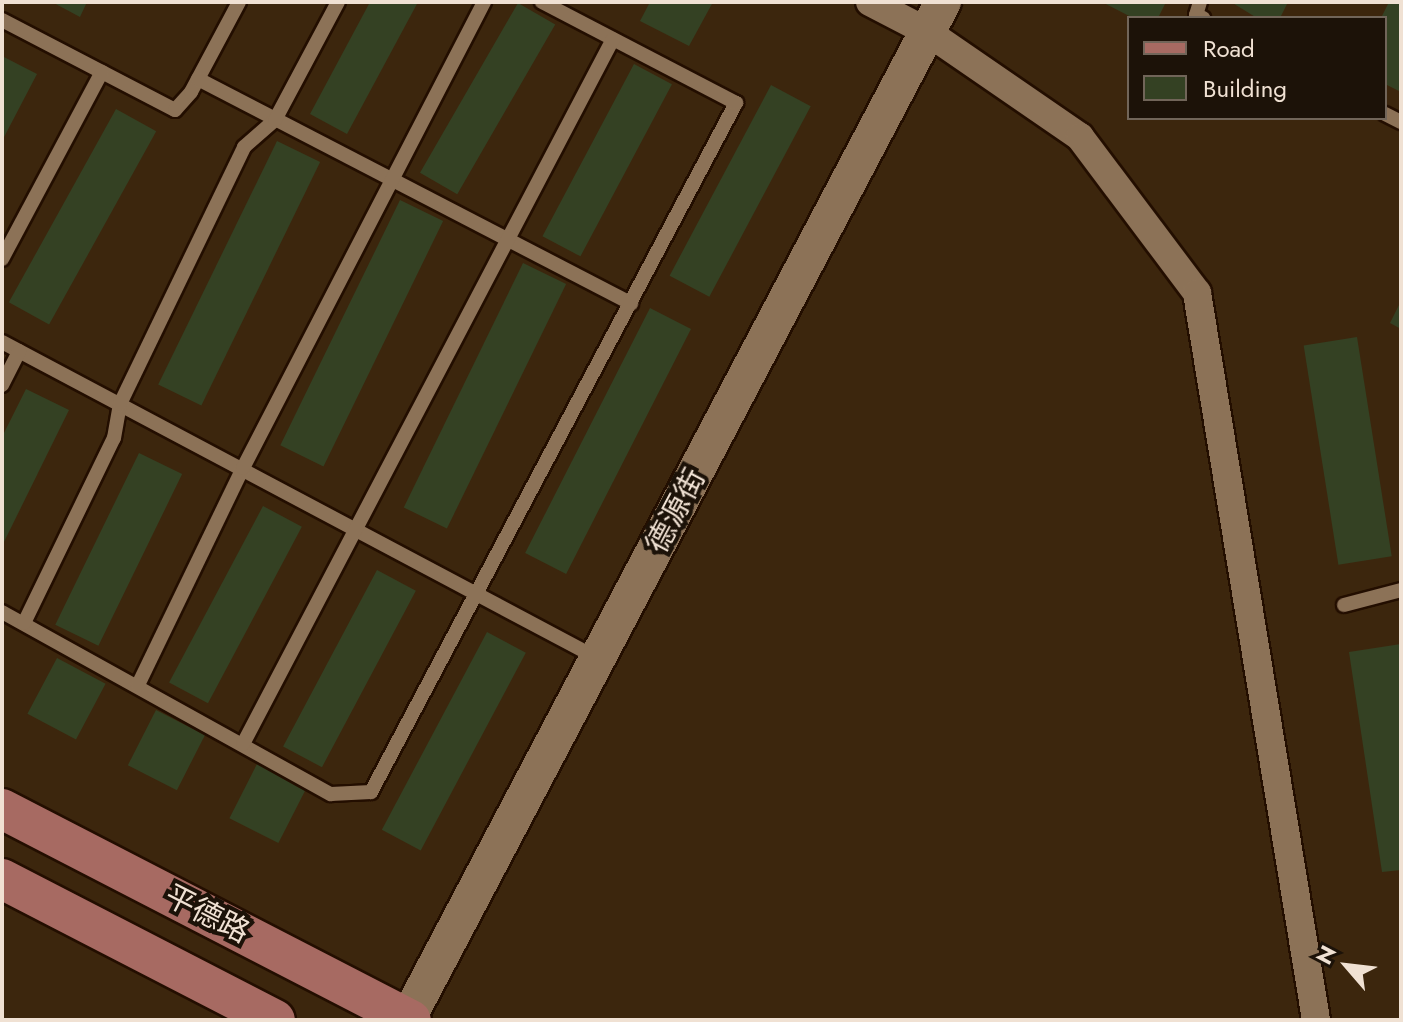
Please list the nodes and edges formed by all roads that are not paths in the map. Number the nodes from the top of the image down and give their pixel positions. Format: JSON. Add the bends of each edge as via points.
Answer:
{"nodes":[{"id":1,"x":239,"y":2,"type":"edge"},
{"id":2,"x":338,"y":2,"type":"edge"},
{"id":3,"x":484,"y":2,"type":"edge"},
{"id":4,"x":542,"y":2,"type":"edge"},
{"id":5,"x":870,"y":2,"type":"edge"},
{"id":6,"x":934,"y":16,"type":"edge"},
{"id":7,"x":2,"y":20,"type":"edge"},
{"id":8,"x":613,"y":39,"type":"junction"},
{"id":9,"x":102,"y":72,"type":"junction"},
{"id":10,"x":198,"y":79,"type":"junction"},
{"id":11,"x":275,"y":120,"type":"junction"},
{"id":12,"x":389,"y":181,"type":"junction"},
{"id":13,"x":508,"y":243,"type":"junction"},
{"id":14,"x":2,"y":259,"type":"edge"},
{"id":15,"x":631,"y":303,"type":"junction"},
{"id":16,"x":2,"y":342,"type":"edge"},
{"id":17,"x":19,"y":351,"type":"junction"},
{"id":18,"x":2,"y":385,"type":"edge"},
{"id":19,"x":120,"y":404,"type":"junction"},
{"id":20,"x":243,"y":468,"type":"junction"},
{"id":21,"x":359,"y":530,"type":"junction"},
{"id":22,"x":1401,"y":590,"type":"edge"},
{"id":23,"x":478,"y":591,"type":"junction"},
{"id":24,"x":1344,"y":605,"type":"dead end"},
{"id":25,"x":2,"y":612,"type":"edge"},
{"id":26,"x":24,"y":623,"type":"junction"},
{"id":27,"x":597,"y":658,"type":"junction"},
{"id":28,"x":138,"y":685,"type":"junction"},
{"id":29,"x":243,"y":744,"type":"junction"},
{"id":30,"x":2,"y":809,"type":"edge"},
{"id":31,"x":2,"y":879,"type":"edge"},
{"id":32,"x":409,"y":1019,"type":"edge"},
{"id":33,"x":275,"y":1020,"type":"edge"},
{"id":34,"x":1316,"y":1020,"type":"edge"}],
"edges":[{"from":1,"to":10,"type":"lane"},
{"from":2,"to":11,"type":"lane"},
{"from":3,"to":12,"type":"lane"},
{"from":4,"to":8,"type":"lane"},
{"from":5,"to":6,"type":"street"},
{"from":6,"to":27,"type":"street","name":"德源街"},
{"from":6,"to":34,"type":"street","via":[[1080,137],[1197,293]]},
{"from":7,"to":9,"type":"lane"},
{"from":8,"to":13,"type":"lane"},
{"from":8,"to":15,"type":"lane","via":[[736,103]]},
{"from":9,"to":10,"type":"lane","via":[[175,110]]},
{"from":9,"to":14,"type":"lane"},
{"from":10,"to":11,"type":"lane"},
{"from":11,"to":12,"type":"lane"},
{"from":11,"to":19,"type":"lane","via":[[244,147]]},
{"from":12,"to":13,"type":"lane"},
{"from":12,"to":20,"type":"lane"},
{"from":13,"to":15,"type":"lane"},
{"from":13,"to":21,"type":"lane"},
{"from":15,"to":23,"type":"lane"},
{"from":16,"to":17,"type":"lane"},
{"from":17,"to":18,"type":"lane"},
{"from":17,"to":19,"type":"lane"},
{"from":19,"to":20,"type":"lane"},
{"from":19,"to":26,"type":"lane","via":[[114,438]]},
{"from":20,"to":21,"type":"lane"},
{"from":20,"to":28,"type":"lane"},
{"from":21,"to":23,"type":"lane"},
{"from":21,"to":29,"type":"lane"},
{"from":22,"to":24,"type":"lane"},
{"from":23,"to":27,"type":"lane"},
{"from":23,"to":29,"type":"lane","via":[[371,792],[331,794]]},
{"from":25,"to":26,"type":"lane"},
{"from":26,"to":28,"type":"lane"},
{"from":27,"to":32,"type":"street","name":"德源街"},
{"from":28,"to":29,"type":"lane"},
{"from":30,"to":32,"type":"main road","name":"平德路"},
{"from":31,"to":33,"type":"main road","name":"平德路"}]}
